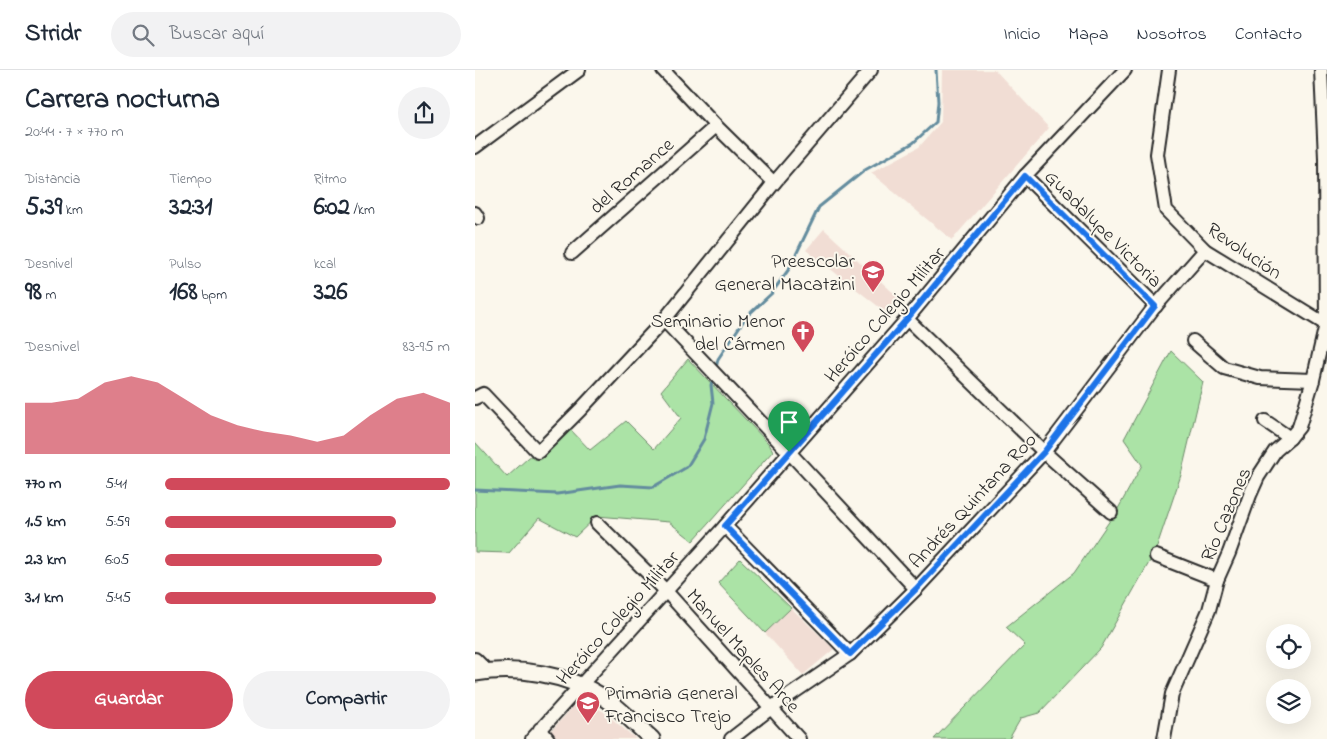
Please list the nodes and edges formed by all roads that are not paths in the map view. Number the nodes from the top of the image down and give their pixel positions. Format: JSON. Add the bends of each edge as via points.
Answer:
{"nodes":[{"id":1,"x":579,"y":70,"type":"edge"},
{"id":2,"x":663,"y":70,"type":"edge"},
{"id":3,"x":871,"y":70,"type":"edge"},
{"id":4,"x":1125,"y":70,"type":"edge"},
{"id":5,"x":1169,"y":70,"type":"edge"},
{"id":6,"x":1321,"y":70,"type":"edge"},
{"id":7,"x":716,"y":126,"type":"junction"},
{"id":8,"x":475,"y":148,"type":"edge"},
{"id":9,"x":1025,"y":176,"type":"junction"},
{"id":10,"x":774,"y":183,"type":"junction"},
{"id":11,"x":1205,"y":250,"type":"junction"},
{"id":12,"x":572,"y":253,"type":"dead end"},
{"id":13,"x":1155,"y":306,"type":"junction"},
{"id":14,"x":907,"y":319,"type":"junction"},
{"id":15,"x":664,"y":320,"type":"junction"},
{"id":16,"x":1326,"y":324,"type":"edge"},
{"id":17,"x":1193,"y":341,"type":"dead end"},
{"id":18,"x":1313,"y":380,"type":"junction"},
{"id":19,"x":475,"y":398,"type":"edge"},
{"id":20,"x":1265,"y":421,"type":"dead end"},
{"id":21,"x":1290,"y":438,"type":"junction"},
{"id":22,"x":789,"y":452,"type":"junction"},
{"id":23,"x":1044,"y":452,"type":"junction"},
{"id":24,"x":1111,"y":512,"type":"dead end"},
{"id":25,"x":597,"y":523,"type":"dead end"},
{"id":26,"x":725,"y":526,"type":"junction"},
{"id":27,"x":1156,"y":556,"type":"dead end"},
{"id":28,"x":1217,"y":580,"type":"junction"},
{"id":29,"x":916,"y":589,"type":"junction"},
{"id":30,"x":665,"y":590,"type":"junction"},
{"id":31,"x":850,"y":654,"type":"junction"},
{"id":32,"x":475,"y":659,"type":"edge"},
{"id":33,"x":481,"y":672,"type":"edge"},
{"id":34,"x":582,"y":685,"type":"junction"},
{"id":35,"x":771,"y":708,"type":"junction"},
{"id":36,"x":536,"y":734,"type":"edge"},
{"id":37,"x":548,"y":739,"type":"edge"},
{"id":38,"x":652,"y":739,"type":"edge"},
{"id":39,"x":731,"y":739,"type":"edge"},
{"id":40,"x":799,"y":739,"type":"edge"},
{"id":41,"x":1164,"y":739,"type":"edge"}],
"edges":[{"from":1,"to":8,"type":"street"},
{"from":2,"to":7,"type":"street"},
{"from":3,"to":10,"type":"street"},
{"from":4,"to":9,"type":"street","name":"Heróico Colegio Militar"},
{"from":5,"to":11,"type":"street","name":"Revolución","via":[[1157,154],[1166,210]]},
{"from":6,"to":16,"type":"street","name":"Río Cazones"},
{"from":7,"to":10,"type":"street"},
{"from":7,"to":12,"type":"street","name":"del Romance"},
{"from":9,"to":13,"type":"street","name":"Guadalupe Victoria"},
{"from":9,"to":14,"type":"street","name":"Heróico Colegio Militar"},
{"from":10,"to":15,"type":"street"},
{"from":11,"to":13,"type":"street","name":"Andrés Quintana Roo"},
{"from":11,"to":16,"type":"street","name":"Revolución"},
{"from":13,"to":23,"type":"street","name":"Andrés Quintana Roo"},
{"from":14,"to":22,"type":"street","name":"Heróico Colegio Militar"},
{"from":14,"to":23,"type":"street"},
{"from":15,"to":19,"type":"street","via":[[537,452],[483,394]]},
{"from":15,"to":22,"type":"street"},
{"from":16,"to":18,"type":"street","name":"Río Cazones"},
{"from":17,"to":18,"type":"street","via":[[1224,368],[1260,378]]},
{"from":18,"to":21,"type":"street","name":"Río Cazones","via":[[1299,427]]},
{"from":20,"to":21,"type":"street"},
{"from":21,"to":28,"type":"street","name":"Río Cazones","via":[[1275,451],[1257,478]]},
{"from":22,"to":26,"type":"street","name":"Heróico Colegio Militar"},
{"from":22,"to":29,"type":"street"},
{"from":23,"to":24,"type":"street"},
{"from":23,"to":29,"type":"street","name":"Andrés Quintana Roo"},
{"from":25,"to":30,"type":"street","name":"Manuel Maples Arce"},
{"from":26,"to":30,"type":"street","name":"Heróico Colegio Militar"},
{"from":26,"to":31,"type":"street"},
{"from":27,"to":28,"type":"street"},
{"from":28,"to":41,"type":"street","name":"Río Cazones","via":[[1209,610],[1172,694]]},
{"from":29,"to":31,"type":"street","name":"Andrés Quintana Roo"},
{"from":30,"to":34,"type":"street","name":"Heróico Colegio Militar"},
{"from":30,"to":35,"type":"street","name":"Manuel Maples Arce"},
{"from":31,"to":35,"type":"street","name":"Andrés Quintana Roo"},
{"from":32,"to":33,"type":"street"},
{"from":33,"to":34,"type":"main road","via":[[536,672]]},
{"from":34,"to":36,"type":"street","name":"Heróico Colegio Militar"},
{"from":34,"to":38,"type":"main road","via":[[606,699]]},
{"from":35,"to":39,"type":"street","name":"Andrés Quintana Roo"},
{"from":35,"to":40,"type":"street","name":"Manuel Maples Arce"},
{"from":36,"to":37,"type":"street"}]}
